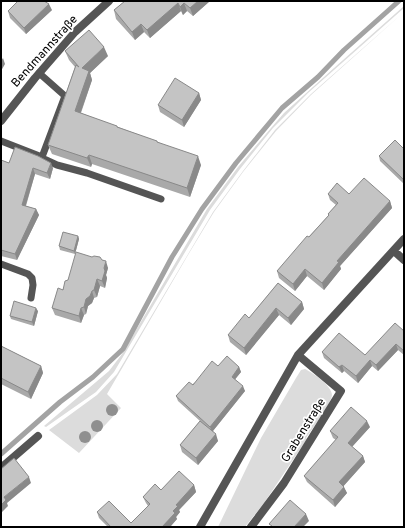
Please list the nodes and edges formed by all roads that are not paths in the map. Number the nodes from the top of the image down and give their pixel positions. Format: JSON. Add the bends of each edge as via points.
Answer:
{"nodes":[{"id":1,"x":109,"y":1,"type":"edge"},
{"id":2,"x":39,"y":73,"type":"junction"},
{"id":3,"x":1,"y":121,"type":"edge"},
{"id":4,"x":1,"y":141,"type":"edge"},
{"id":5,"x":42,"y":157,"type":"junction"},
{"id":6,"x":161,"y":199,"type":"dead end"},
{"id":7,"x":404,"y":239,"type":"edge"},
{"id":8,"x":394,"y":251,"type":"junction"},
{"id":9,"x":404,"y":260,"type":"edge"},
{"id":10,"x":1,"y":264,"type":"edge"},
{"id":11,"x":31,"y":298,"type":"dead end"},
{"id":12,"x":298,"y":355,"type":"junction"},
{"id":13,"x":38,"y":436,"type":"dead end"},
{"id":14,"x":1,"y":468,"type":"edge"},
{"id":15,"x":200,"y":527,"type":"edge"},
{"id":16,"x":251,"y":527,"type":"edge"}],
"edges":[{"from":1,"to":2,"type":"street","name":"Bendmannstraße","via":[[75,32]]},
{"from":2,"to":3,"type":"street","name":"Bendmannstraße"},
{"from":2,"to":5,"type":"lane","via":[[65,96]]},
{"from":4,"to":5,"type":"lane"},
{"from":5,"to":6,"type":"lane","via":[[57,165]]},
{"from":7,"to":8,"type":"street"},
{"from":8,"to":9,"type":"street"},
{"from":8,"to":12,"type":"street"},
{"from":10,"to":11,"type":"lane","via":[[32,278],[34,285]]},
{"from":12,"to":15,"type":"street"},
{"from":12,"to":16,"type":"street","name":"Grabenstraße","via":[[341,391],[284,483]]},
{"from":13,"to":14,"type":"street"}]}
